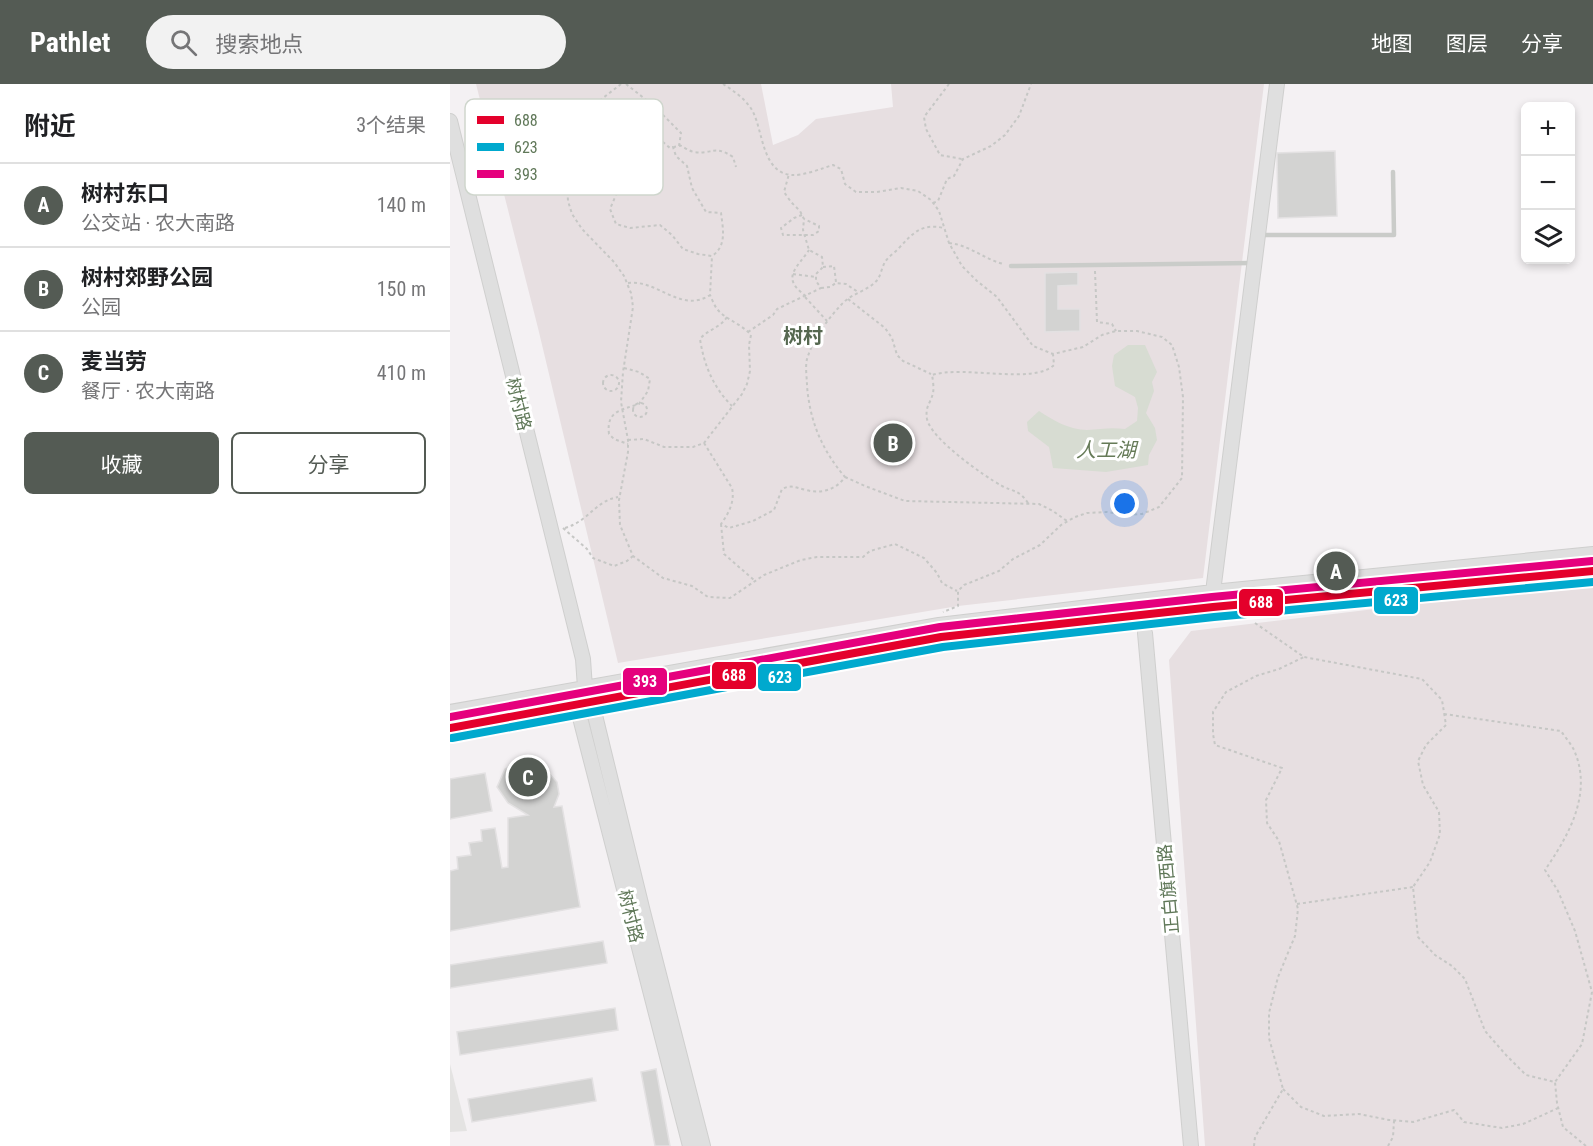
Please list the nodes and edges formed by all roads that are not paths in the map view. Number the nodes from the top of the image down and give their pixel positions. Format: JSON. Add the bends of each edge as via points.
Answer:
{"nodes":[{"id":1,"x":1277,"y":84,"type":"edge"},
{"id":2,"x":450,"y":121,"type":"edge"},
{"id":3,"x":1393,"y":172,"type":"dead end"},
{"id":4,"x":465,"y":178,"type":"edge"},
{"id":5,"x":469,"y":195,"type":"edge"},
{"id":6,"x":1257,"y":235,"type":"junction"},
{"id":7,"x":1254,"y":263,"type":"junction"},
{"id":8,"x":1011,"y":266,"type":"road end"},
{"id":9,"x":1593,"y":554,"type":"edge"},
{"id":10,"x":1593,"y":571,"type":"edge"},
{"id":11,"x":1213,"y":592,"type":"junction"},
{"id":12,"x":1145,"y":633,"type":"dead end"},
{"id":13,"x":585,"y":688,"type":"junction"},
{"id":14,"x":592,"y":703,"type":"junction"},
{"id":15,"x":577,"y":706,"type":"junction"},
{"id":16,"x":450,"y":712,"type":"edge"},
{"id":17,"x":450,"y":728,"type":"edge"},
{"id":18,"x":690,"y":1146,"type":"edge"},
{"id":19,"x":703,"y":1146,"type":"edge"},
{"id":20,"x":1191,"y":1146,"type":"edge"}],
"edges":[{"from":1,"to":6,"type":"main road"},
{"from":2,"to":4,"type":"main road","name":"树村路"},
{"from":3,"to":6,"type":"lane","via":[[1394,235]]},
{"from":5,"to":13,"type":"main road","name":"树村路","via":[[557,528],[583,659]]},
{"from":6,"to":7,"type":"main road"},
{"from":7,"to":8,"type":"lane"},
{"from":7,"to":11,"type":"main road"},
{"from":9,"to":11,"type":"main road"},
{"from":10,"to":14,"type":"main road","via":[[941,637]]},
{"from":11,"to":13,"type":"main road","via":[[939,625]]},
{"from":12,"to":20,"type":"main road","name":"正白旗西路"},
{"from":13,"to":14,"type":"main road","name":"树村路"},
{"from":13,"to":15,"type":"main road","name":"树村路"},
{"from":13,"to":16,"type":"main road"},
{"from":14,"to":15,"type":"main road"},
{"from":14,"to":19,"type":"main road","name":"树村路"},
{"from":15,"to":17,"type":"main road"},
{"from":15,"to":18,"type":"main road","name":"树村路"}]}
